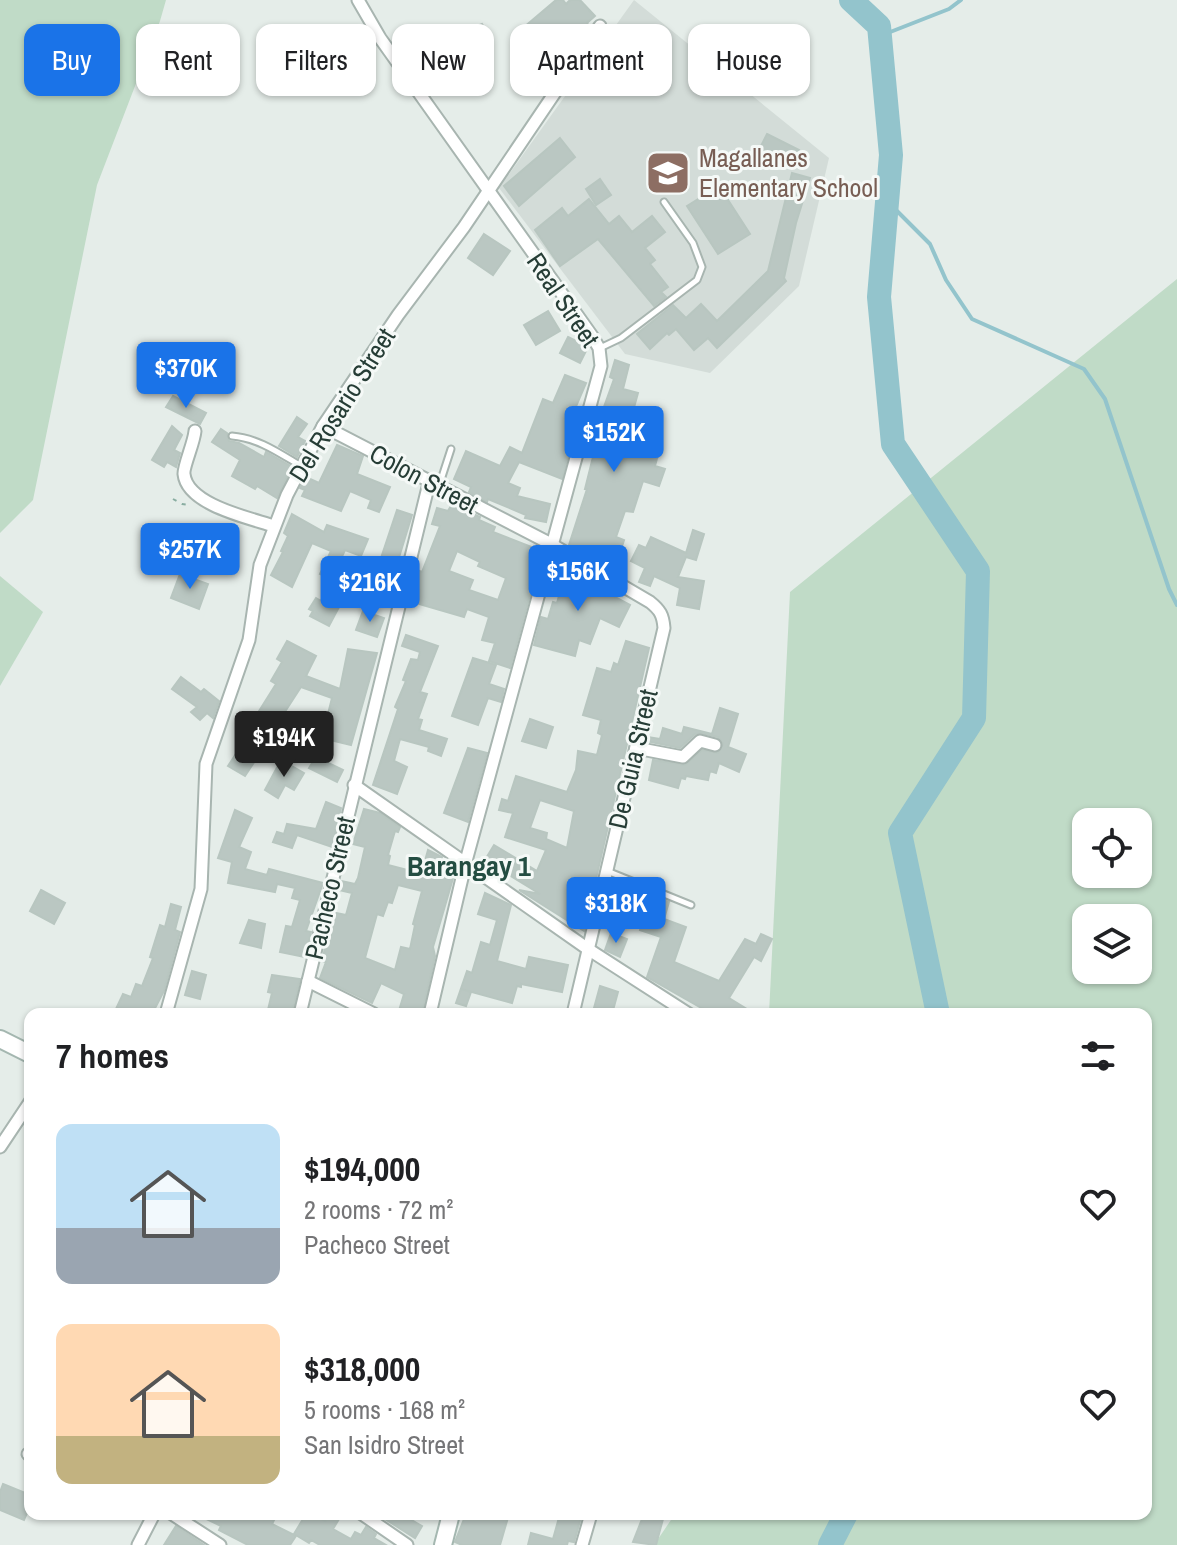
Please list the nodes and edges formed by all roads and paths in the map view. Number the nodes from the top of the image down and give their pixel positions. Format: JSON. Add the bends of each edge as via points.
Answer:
{"nodes":[{"id":1,"x":358,"y":0,"type":"edge"},
{"id":2,"x":552,"y":96,"type":"edge"},
{"id":3,"x":488,"y":191,"type":"junction"},
{"id":4,"x":664,"y":202,"type":"dead end"},
{"id":5,"x":599,"y":348,"type":"junction"},
{"id":6,"x":323,"y":426,"type":"junction"},
{"id":7,"x":195,"y":431,"type":"dead end"},
{"id":8,"x":232,"y":436,"type":"dead end"},
{"id":9,"x":451,"y":449,"type":"dead end"},
{"id":10,"x":302,"y":466,"type":"junction"},
{"id":11,"x":434,"y":485,"type":"junction"},
{"id":12,"x":274,"y":526,"type":"junction"},
{"id":13,"x":551,"y":544,"type":"junction"},
{"id":14,"x":650,"y":602,"type":"joint"},
{"id":15,"x":715,"y":745,"type":"dead end"},
{"id":16,"x":636,"y":748,"type":"junction"},
{"id":17,"x":354,"y":785,"type":"junction"},
{"id":18,"x":466,"y":861,"type":"junction"},
{"id":19,"x":606,"y":871,"type":"junction"},
{"id":20,"x":691,"y":905,"type":"dead end"},
{"id":21,"x":588,"y":949,"type":"junction"},
{"id":22,"x":308,"y":981,"type":"junction"},
{"id":23,"x":168,"y":1008,"type":"edge"},
{"id":24,"x":301,"y":1008,"type":"edge"},
{"id":25,"x":362,"y":1008,"type":"edge"},
{"id":26,"x":431,"y":1008,"type":"edge"},
{"id":27,"x":574,"y":1008,"type":"edge"},
{"id":28,"x":680,"y":1008,"type":"edge"},
{"id":29,"x":0,"y":1039,"type":"edge"},
{"id":30,"x":24,"y":1051,"type":"edge"},
{"id":31,"x":24,"y":1111,"type":"edge"},
{"id":32,"x":0,"y":1147,"type":"edge"},
{"id":33,"x":151,"y":1520,"type":"edge"},
{"id":34,"x":181,"y":1520,"type":"edge"},
{"id":35,"x":371,"y":1520,"type":"edge"},
{"id":36,"x":449,"y":1520,"type":"edge"},
{"id":37,"x":589,"y":1520,"type":"edge"},
{"id":38,"x":138,"y":1545,"type":"edge"},
{"id":39,"x":220,"y":1545,"type":"edge"},
{"id":40,"x":407,"y":1545,"type":"edge"},
{"id":41,"x":443,"y":1545,"type":"edge"},
{"id":42,"x":582,"y":1545,"type":"edge"}],
"edges":[{"from":1,"to":3,"type":"street","name":"Real Street"},
{"from":2,"to":3,"type":"street","name":"Del Rosario Street"},
{"from":3,"to":5,"type":"street","name":"Real Street"},
{"from":3,"to":6,"type":"street","name":"Del Rosario Street"},
{"from":4,"to":5,"type":"lane","via":[[693,243],[702,267],[697,280],[621,338]]},
{"from":5,"to":13,"type":"street","name":"Real Street","via":[[601,366]]},
{"from":6,"to":10,"type":"street","name":"Del Rosario Street"},
{"from":6,"to":11,"type":"street","name":"Colon Street"},
{"from":7,"to":12,"type":"street","via":[[184,469],[189,486],[224,511]]},
{"from":8,"to":10,"type":"lane","via":[[271,448]]},
{"from":9,"to":11,"type":"lane"},
{"from":10,"to":12,"type":"street","name":"Del Rosario Street"},
{"from":11,"to":13,"type":"street","name":"Colon Street"},
{"from":11,"to":17,"type":"street","name":"Pacheco Street"},
{"from":12,"to":23,"type":"street","name":"Del Rosario Street","via":[[260,565],[249,640],[206,764],[201,889]]},
{"from":13,"to":14,"type":"street","name":"Colon Street"},
{"from":13,"to":18,"type":"street","name":"Real Street"},
{"from":14,"to":16,"type":"street","name":"De Guia Street","via":[[659,610],[664,628]]},
{"from":15,"to":16,"type":"street","via":[[700,741],[683,757]]},
{"from":16,"to":19,"type":"street","name":"De Guia Street"},
{"from":17,"to":18,"type":"street"},
{"from":17,"to":22,"type":"street","name":"Pacheco Street"},
{"from":18,"to":21,"type":"street"},
{"from":18,"to":26,"type":"street","name":"Real Street"},
{"from":19,"to":20,"type":"lane"},
{"from":19,"to":21,"type":"street","name":"De Guia Street"},
{"from":21,"to":27,"type":"street","name":"De Guia Street"},
{"from":21,"to":28,"type":"street"},
{"from":22,"to":24,"type":"street","name":"Pacheco Street"},
{"from":22,"to":25,"type":"street"},
{"from":29,"to":30,"type":"main road"},
{"from":31,"to":32,"type":"street"},
{"from":33,"to":38,"type":"street"},
{"from":34,"to":39,"type":"street"},
{"from":35,"to":40,"type":"street"},
{"from":36,"to":41,"type":"main road"},
{"from":37,"to":42,"type":"street"}]}
